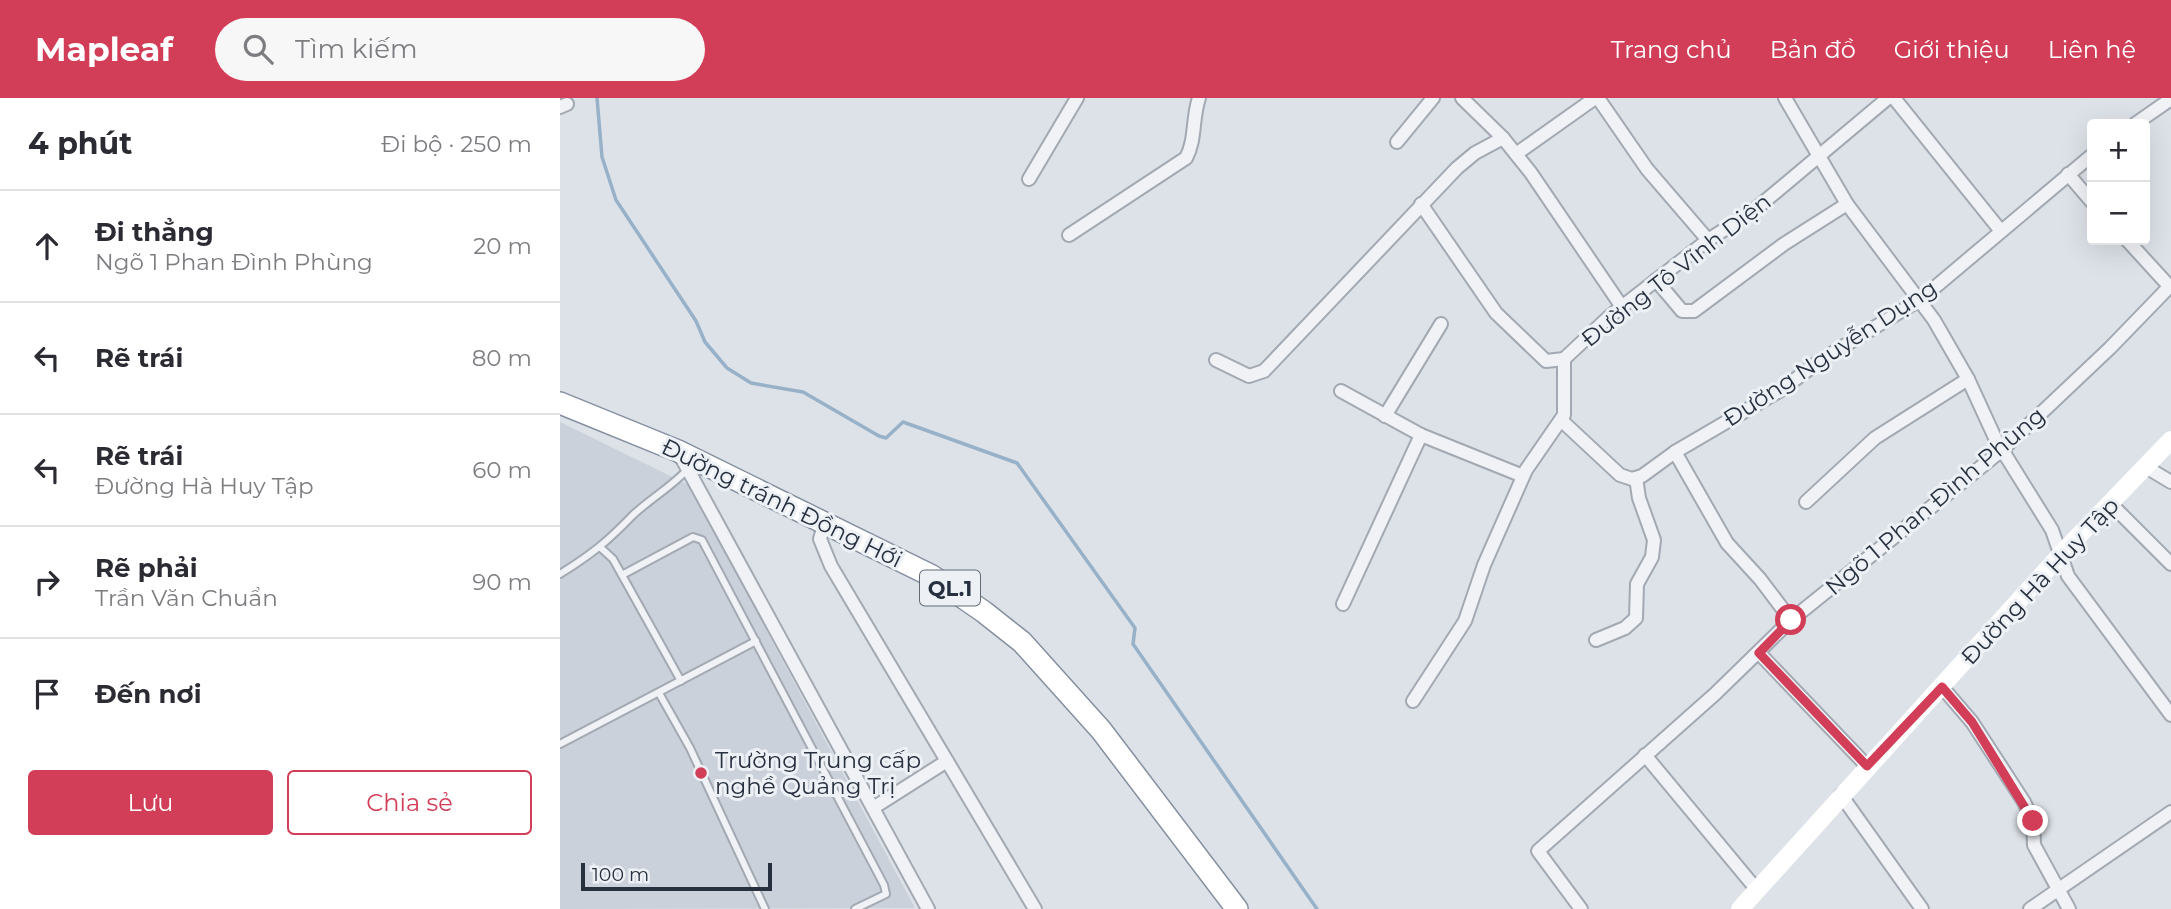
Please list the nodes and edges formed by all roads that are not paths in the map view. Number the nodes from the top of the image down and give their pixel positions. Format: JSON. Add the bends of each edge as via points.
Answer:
{"nodes":[{"id":1,"x":1077,"y":98,"type":"edge"},
{"id":2,"x":1199,"y":98,"type":"edge"},
{"id":3,"x":1433,"y":98,"type":"edge"},
{"id":4,"x":1462,"y":98,"type":"edge"},
{"id":5,"x":1785,"y":98,"type":"edge"},
{"id":6,"x":1888,"y":98,"type":"edge"},
{"id":7,"x":1894,"y":98,"type":"edge"},
{"id":8,"x":1592,"y":99,"type":"edge"},
{"id":9,"x":2171,"y":99,"type":"edge"},
{"id":10,"x":2143,"y":119,"type":"edge"},
{"id":11,"x":1503,"y":138,"type":"junction"},
{"id":12,"x":1397,"y":142,"type":"dead end"},
{"id":13,"x":1516,"y":154,"type":"junction"},
{"id":14,"x":1818,"y":157,"type":"junction"},
{"id":15,"x":2087,"y":159,"type":"edge"},
{"id":16,"x":2068,"y":174,"type":"junction"},
{"id":17,"x":1029,"y":180,"type":"dead end"},
{"id":18,"x":2087,"y":196,"type":"edge"},
{"id":19,"x":1420,"y":204,"type":"junction"},
{"id":20,"x":1847,"y":204,"type":"junction"},
{"id":21,"x":2000,"y":229,"type":"junction"},
{"id":22,"x":1069,"y":235,"type":"dead end"},
{"id":23,"x":1708,"y":240,"type":"junction"},
{"id":24,"x":2132,"y":245,"type":"edge"},
{"id":25,"x":1656,"y":280,"type":"junction"},
{"id":26,"x":2170,"y":286,"type":"edge"},
{"id":27,"x":1921,"y":299,"type":"junction"},
{"id":28,"x":1622,"y":307,"type":"junction"},
{"id":29,"x":1441,"y":324,"type":"dead end"},
{"id":30,"x":1564,"y":359,"type":"junction"},
{"id":31,"x":1216,"y":360,"type":"dead end"},
{"id":32,"x":1968,"y":379,"type":"junction"},
{"id":33,"x":1341,"y":391,"type":"dead end"},
{"id":34,"x":560,"y":403,"type":"edge"},
{"id":35,"x":1385,"y":416,"type":"junction"},
{"id":36,"x":1560,"y":419,"type":"junction"},
{"id":37,"x":1421,"y":435,"type":"junction"},
{"id":38,"x":2171,"y":440,"type":"edge"},
{"id":39,"x":2002,"y":450,"type":"junction"},
{"id":40,"x":1675,"y":452,"type":"junction"},
{"id":41,"x":683,"y":460,"type":"junction"},
{"id":42,"x":2146,"y":467,"type":"junction"},
{"id":43,"x":1523,"y":476,"type":"junction"},
{"id":44,"x":1636,"y":478,"type":"junction"},
{"id":45,"x":2171,"y":482,"type":"edge"},
{"id":46,"x":1807,"y":502,"type":"dead end"},
{"id":47,"x":2111,"y":504,"type":"junction"},
{"id":48,"x":824,"y":525,"type":"junction"},
{"id":49,"x":601,"y":548,"type":"junction"},
{"id":50,"x":2062,"y":554,"type":"junction"},
{"id":51,"x":2171,"y":564,"type":"edge"},
{"id":52,"x":560,"y":574,"type":"edge"},
{"id":53,"x":622,"y":575,"type":"junction"},
{"id":54,"x":1343,"y":604,"type":"dead end"},
{"id":55,"x":1791,"y":620,"type":"junction"},
{"id":56,"x":1597,"y":640,"type":"dead end"},
{"id":57,"x":756,"y":641,"type":"junction"},
{"id":58,"x":1759,"y":653,"type":"junction"},
{"id":59,"x":681,"y":681,"type":"junction"},
{"id":60,"x":1942,"y":687,"type":"junction"},
{"id":61,"x":659,"y":693,"type":"junction"},
{"id":62,"x":1413,"y":701,"type":"dead end"},
{"id":63,"x":2171,"y":715,"type":"edge"},
{"id":64,"x":560,"y":744,"type":"edge"},
{"id":65,"x":1645,"y":755,"type":"junction"},
{"id":66,"x":947,"y":761,"type":"junction"},
{"id":67,"x":1867,"y":766,"type":"junction"},
{"id":68,"x":1841,"y":795,"type":"junction"},
{"id":69,"x":873,"y":808,"type":"junction"},
{"id":70,"x":2171,"y":812,"type":"edge"},
{"id":71,"x":2058,"y":888,"type":"junction"},
{"id":72,"x":1757,"y":890,"type":"junction"},
{"id":73,"x":765,"y":909,"type":"edge"},
{"id":74,"x":855,"y":909,"type":"edge"},
{"id":75,"x":928,"y":909,"type":"edge"},
{"id":76,"x":1035,"y":909,"type":"edge"},
{"id":77,"x":1237,"y":909,"type":"edge"},
{"id":78,"x":1581,"y":909,"type":"edge"},
{"id":79,"x":1740,"y":909,"type":"edge"},
{"id":80,"x":1922,"y":909,"type":"edge"},
{"id":81,"x":2030,"y":909,"type":"edge"},
{"id":82,"x":2069,"y":909,"type":"edge"}],
"edges":[{"from":1,"to":17,"type":"street"},
{"from":2,"to":22,"type":"street","via":[[1192,149],[1186,158]]},
{"from":3,"to":12,"type":"street"},
{"from":4,"to":11,"type":"street"},
{"from":5,"to":14,"type":"street"},
{"from":6,"to":14,"type":"street","name":"Đường Tô Vĩnh Diện"},
{"from":7,"to":21,"type":"street"},
{"from":8,"to":13,"type":"street"},
{"from":8,"to":23,"type":"street"},
{"from":9,"to":10,"type":"street"},
{"from":11,"to":13,"type":"street"},
{"from":11,"to":19,"type":"street","via":[[1475,153]]},
{"from":13,"to":28,"type":"street"},
{"from":14,"to":20,"type":"street"},
{"from":14,"to":23,"type":"street","name":"Đường Tô Vĩnh Diện","via":[[1752,212]]},
{"from":15,"to":16,"type":"street","name":"Đường Nguyễn Dụng"},
{"from":16,"to":18,"type":"street"},
{"from":16,"to":21,"type":"street","name":"Đường Nguyễn Dụng"},
{"from":19,"to":30,"type":"street","via":[[1496,313],[1546,361]]},
{"from":19,"to":31,"type":"street","via":[[1264,371],[1249,376]]},
{"from":20,"to":25,"type":"street","via":[[1784,244],[1694,312],[1682,312]]},
{"from":20,"to":27,"type":"street"},
{"from":21,"to":27,"type":"street","name":"Đường Nguyễn Dụng"},
{"from":23,"to":25,"type":"street","name":"Đường Tô Vĩnh Diện"},
{"from":24,"to":26,"type":"street"},
{"from":25,"to":28,"type":"street","name":"Đường Tô Vĩnh Diện"},
{"from":26,"to":39,"type":"street","name":"Ngõ 1 Phan Đình Phùng"},
{"from":27,"to":32,"type":"street"},
{"from":27,"to":40,"type":"street","name":"Đường Nguyễn Dụng","via":[[1821,360],[1782,390]]},
{"from":28,"to":30,"type":"street","name":"Đường Tô Vĩnh Diện"},
{"from":29,"to":35,"type":"street"},
{"from":30,"to":36,"type":"street","name":"Đường Tô Vĩnh Diện","via":[[1564,415]]},
{"from":32,"to":39,"type":"street"},
{"from":32,"to":46,"type":"street","via":[[1875,438]]},
{"from":33,"to":35,"type":"street"},
{"from":34,"to":41,"type":"highway","name":"Đường tránh Đồng Hới","number":"QL.1"},
{"from":35,"to":37,"type":"street"},
{"from":36,"to":43,"type":"street","name":"Đường Tô Vĩnh Diện"},
{"from":36,"to":44,"type":"street","via":[[1620,475]]},
{"from":37,"to":43,"type":"street"},
{"from":37,"to":54,"type":"street"},
{"from":38,"to":42,"type":"main road","name":"Đường Hà Huy Tập"},
{"from":39,"to":50,"type":"street"},
{"from":39,"to":55,"type":"street","name":"Ngõ 1 Phan Đình Phùng"},
{"from":40,"to":44,"type":"street","name":"Đường Nguyễn Dụng"},
{"from":40,"to":55,"type":"street","via":[[1727,543]]},
{"from":41,"to":48,"type":"highway","name":"Đường tránh Đồng Hới","number":"QL.1"},
{"from":41,"to":49,"type":"lane","via":[[668,491],[633,516]]},
{"from":41,"to":69,"type":"street"},
{"from":42,"to":45,"type":"street"},
{"from":42,"to":47,"type":"main road","name":"Đường Hà Huy Tập"},
{"from":43,"to":62,"type":"street","name":"Đường Tô Vĩnh Diện","via":[[1465,621]]},
{"from":44,"to":56,"type":"street","via":[[1654,551],[1637,584],[1636,618]]},
{"from":47,"to":50,"type":"main road","name":"Đường Hà Huy Tập"},
{"from":47,"to":51,"type":"street"},
{"from":48,"to":66,"type":"street","via":[[820,539],[831,566]]},
{"from":48,"to":77,"type":"highway","name":"Đường tránh Đồng Hới","number":"QL.1","via":[[932,576],[1022,642],[1101,730]]},
{"from":49,"to":52,"type":"lane"},
{"from":49,"to":53,"type":"lane"},
{"from":50,"to":60,"type":"main road","name":"Đường Hà Huy Tập"},
{"from":50,"to":63,"type":"street","via":[[2068,576]]},
{"from":53,"to":57,"type":"lane","via":[[700,537]]},
{"from":53,"to":59,"type":"lane"},
{"from":55,"to":58,"type":"street","name":"Ngõ 1 Phan Đình Phùng"},
{"from":57,"to":59,"type":"lane"},
{"from":57,"to":74,"type":"lane","via":[[884,885],[886,894]]},
{"from":58,"to":65,"type":"street","name":"Ngõ 1 Phan Đình Phùng"},
{"from":58,"to":67,"type":"street"},
{"from":59,"to":61,"type":"lane"},
{"from":60,"to":67,"type":"main road","name":"Đường Hà Huy Tập"},
{"from":60,"to":71,"type":"street","via":[[1972,722],[2024,802],[2033,821],[2034,845]]},
{"from":61,"to":64,"type":"lane"},
{"from":61,"to":73,"type":"lane","via":[[690,748]]},
{"from":65,"to":72,"type":"street"},
{"from":65,"to":78,"type":"street","name":"Ngõ 1 Phan Đình Phùng","via":[[1538,851]]},
{"from":66,"to":69,"type":"street"},
{"from":66,"to":76,"type":"street"},
{"from":67,"to":68,"type":"main road","name":"Đường Hà Huy Tập"},
{"from":68,"to":72,"type":"main road","name":"Đường Hà Huy Tập"},
{"from":68,"to":80,"type":"street"},
{"from":69,"to":75,"type":"street"},
{"from":70,"to":71,"type":"street"},
{"from":71,"to":81,"type":"street"},
{"from":71,"to":82,"type":"street"},
{"from":72,"to":79,"type":"main road","name":"Đường Hà Huy Tập"}]}
